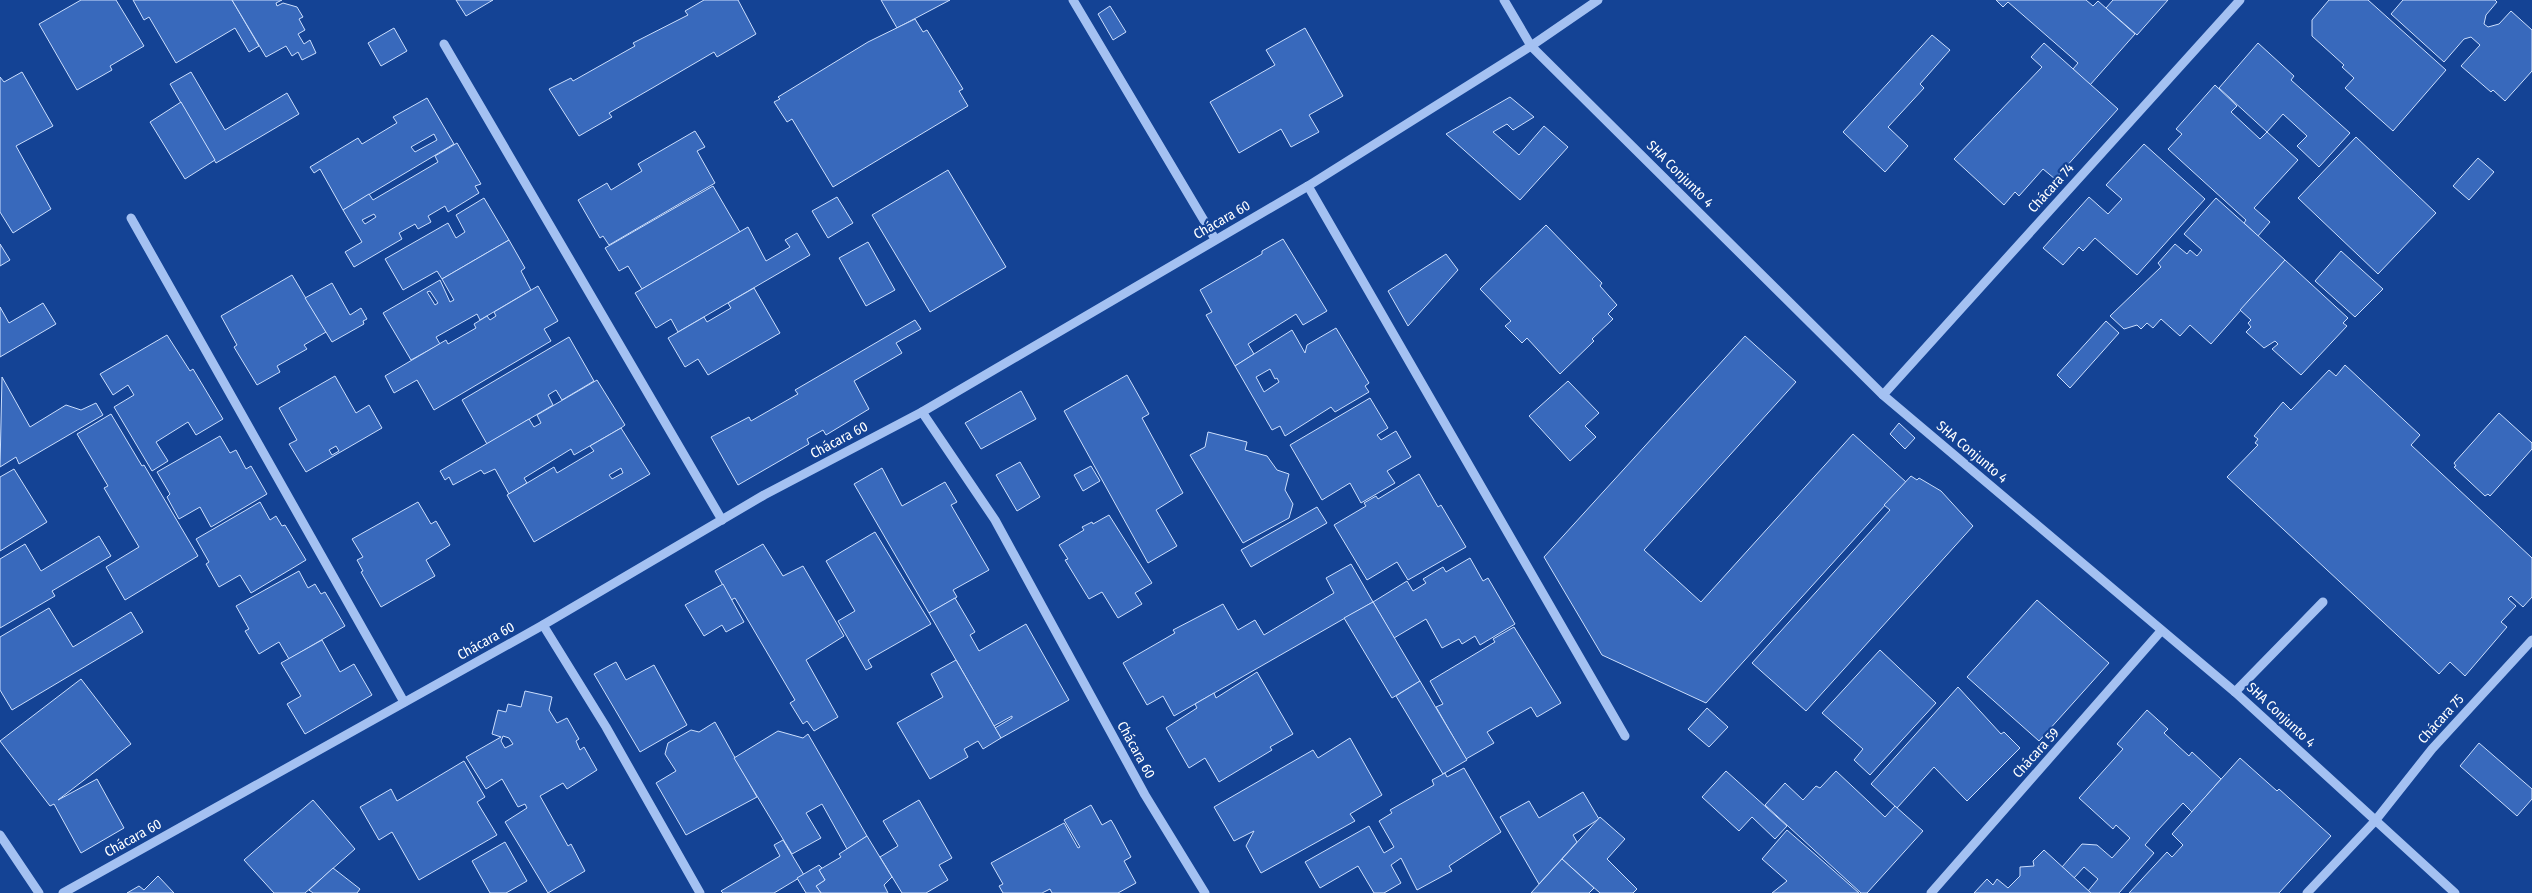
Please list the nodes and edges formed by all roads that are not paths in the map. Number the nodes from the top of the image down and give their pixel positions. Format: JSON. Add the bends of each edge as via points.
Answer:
{"nodes":[{"id":1,"x":1073,"y":0,"type":"edge"},
{"id":2,"x":1504,"y":0,"type":"edge"},
{"id":3,"x":1598,"y":0,"type":"edge"},
{"id":4,"x":2240,"y":0,"type":"edge"},
{"id":5,"x":444,"y":44,"type":"dead end"},
{"id":6,"x":1531,"y":46,"type":"junction"},
{"id":7,"x":1308,"y":186,"type":"junction"},
{"id":8,"x":131,"y":218,"type":"dead end"},
{"id":9,"x":1215,"y":239,"type":"junction"},
{"id":10,"x":1883,"y":395,"type":"junction"},
{"id":11,"x":922,"y":412,"type":"junction"},
{"id":12,"x":722,"y":520,"type":"junction"},
{"id":13,"x":2323,"y":602,"type":"dead end"},
{"id":14,"x":543,"y":625,"type":"junction"},
{"id":15,"x":2161,"y":631,"type":"junction"},
{"id":16,"x":2532,"y":640,"type":"edge"},
{"id":17,"x":2235,"y":692,"type":"junction"},
{"id":18,"x":404,"y":702,"type":"junction"},
{"id":19,"x":1625,"y":736,"type":"dead end"},
{"id":20,"x":2375,"y":821,"type":"junction"},
{"id":21,"x":0,"y":836,"type":"edge"},
{"id":22,"x":40,"y":893,"type":"edge"},
{"id":23,"x":63,"y":893,"type":"edge"},
{"id":24,"x":700,"y":893,"type":"edge"},
{"id":25,"x":1205,"y":893,"type":"edge"},
{"id":26,"x":1931,"y":893,"type":"edge"},
{"id":27,"x":2307,"y":893,"type":"edge"},
{"id":28,"x":2455,"y":893,"type":"edge"}],
"edges":[{"from":1,"to":9,"type":"street"},
{"from":2,"to":6,"type":"street","name":"SHA Conjunto 4"},
{"from":3,"to":6,"type":"street","name":"Chácara 60"},
{"from":4,"to":10,"type":"street","name":"Chácara 74"},
{"from":5,"to":12,"type":"street"},
{"from":6,"to":7,"type":"street","name":"Chácara 60"},
{"from":6,"to":10,"type":"street","name":"SHA Conjunto 4"},
{"from":7,"to":9,"type":"street","name":"Chácara 60"},
{"from":7,"to":19,"type":"street"},
{"from":8,"to":18,"type":"street"},
{"from":9,"to":11,"type":"street","name":"Chácara 60"},
{"from":10,"to":15,"type":"street","name":"SHA Conjunto 4"},
{"from":11,"to":12,"type":"street","name":"Chácara 60"},
{"from":11,"to":25,"type":"street","name":"Chácara 60","via":[[995,520],[1146,796]]},
{"from":12,"to":14,"type":"street","name":"Chácara 60"},
{"from":13,"to":17,"type":"street"},
{"from":14,"to":18,"type":"street","name":"Chácara 60"},
{"from":14,"to":24,"type":"street","via":[[606,727]]},
{"from":15,"to":17,"type":"street","name":"SHA Conjunto 4"},
{"from":15,"to":26,"type":"street","name":"Chácara 59"},
{"from":16,"to":20,"type":"street","name":"Chácara 75","via":[[2432,749]]},
{"from":17,"to":20,"type":"street","name":"SHA Conjunto 4"},
{"from":18,"to":23,"type":"street","name":"Chácara 60"},
{"from":20,"to":27,"type":"street"},
{"from":20,"to":28,"type":"street","name":"SHA Conjunto 4"},
{"from":21,"to":22,"type":"street"}]}
